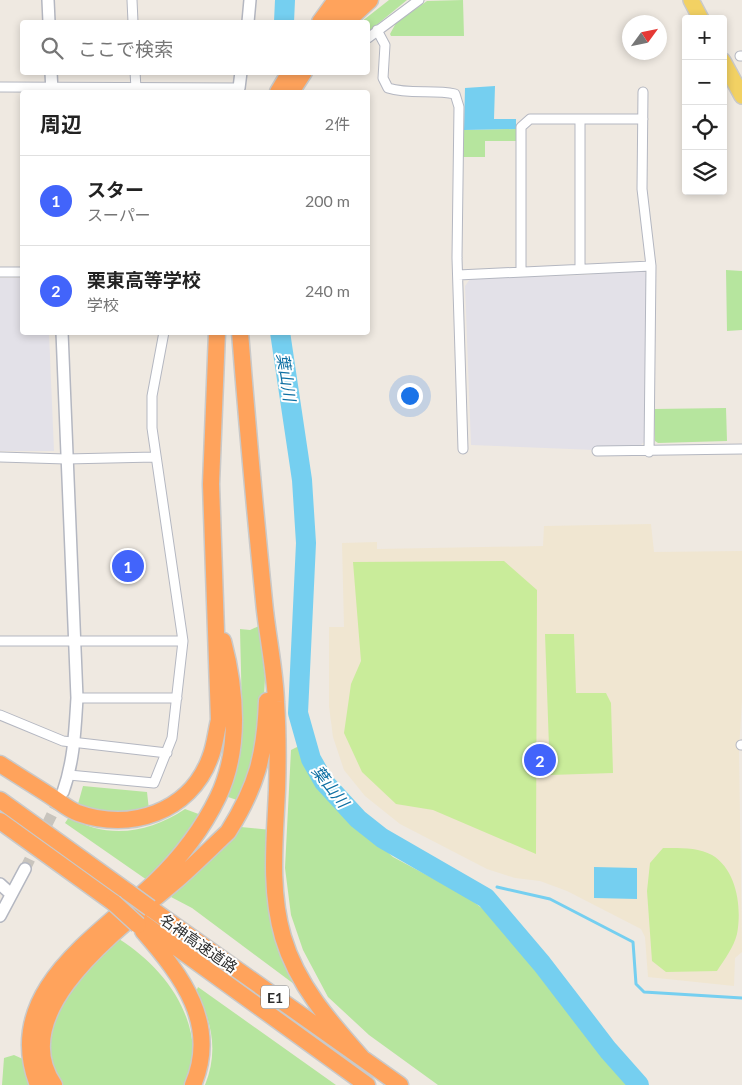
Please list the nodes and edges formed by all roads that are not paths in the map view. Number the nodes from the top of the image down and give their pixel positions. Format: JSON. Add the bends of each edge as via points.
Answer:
{"nodes":[{"id":1,"x":48,"y":0,"type":"edge"},
{"id":2,"x":132,"y":0,"type":"edge"},
{"id":3,"x":250,"y":0,"type":"edge"},
{"id":4,"x":336,"y":0,"type":"edge"},
{"id":5,"x":375,"y":0,"type":"edge"},
{"id":6,"x":419,"y":0,"type":"edge"},
{"id":7,"x":690,"y":0,"type":"edge"},
{"id":8,"x":361,"y":3,"type":"edge"},
{"id":9,"x":698,"y":15,"type":"edge"},
{"id":10,"x":49,"y":20,"type":"edge"},
{"id":11,"x":133,"y":20,"type":"edge"},
{"id":12,"x":248,"y":20,"type":"edge"},
{"id":13,"x":321,"y":20,"type":"edge"},
{"id":14,"x":335,"y":20,"type":"edge"},
{"id":15,"x":348,"y":20,"type":"edge"},
{"id":16,"x":377,"y":30,"type":"junction"},
{"id":17,"x":370,"y":36,"type":"edge"},
{"id":18,"x":727,"y":68,"type":"edge"},
{"id":19,"x":51,"y":75,"type":"edge"},
{"id":20,"x":135,"y":75,"type":"edge"},
{"id":21,"x":240,"y":75,"type":"edge"},
{"id":22,"x":288,"y":75,"type":"edge"},
{"id":23,"x":302,"y":75,"type":"edge"},
{"id":24,"x":0,"y":87,"type":"edge"},
{"id":25,"x":136,"y":88,"type":"junction"},
{"id":26,"x":52,"y":90,"type":"edge"},
{"id":27,"x":238,"y":90,"type":"edge"},
{"id":28,"x":279,"y":90,"type":"edge"},
{"id":29,"x":292,"y":90,"type":"edge"},
{"id":30,"x":643,"y":92,"type":"dead end"},
{"id":31,"x":742,"y":96,"type":"edge"},
{"id":32,"x":643,"y":119,"type":"junction"},
{"id":33,"x":580,"y":120,"type":"junction"},
{"id":34,"x":651,"y":266,"type":"junction"},
{"id":35,"x":580,"y":269,"type":"junction"},
{"id":36,"x":0,"y":272,"type":"edge"},
{"id":37,"x":20,"y":272,"type":"edge"},
{"id":38,"x":521,"y":272,"type":"junction"},
{"id":39,"x":458,"y":275,"type":"junction"},
{"id":40,"x":62,"y":335,"type":"edge"},
{"id":41,"x":163,"y":335,"type":"edge"},
{"id":42,"x":218,"y":335,"type":"edge"},
{"id":43,"x":240,"y":335,"type":"edge"},
{"id":44,"x":463,"y":449,"type":"dead end"},
{"id":45,"x":742,"y":449,"type":"edge"},
{"id":46,"x":596,"y":452,"type":"dead end"},
{"id":47,"x":649,"y":452,"type":"junction"},
{"id":48,"x":0,"y":457,"type":"edge"},
{"id":49,"x":154,"y":457,"type":"junction"},
{"id":50,"x":66,"y":458,"type":"junction"},
{"id":51,"x":216,"y":617,"type":"junction"},
{"id":52,"x":0,"y":641,"type":"edge"},
{"id":53,"x":183,"y":641,"type":"junction"},
{"id":54,"x":268,"y":641,"type":"junction"},
{"id":55,"x":75,"y":642,"type":"junction"},
{"id":56,"x":77,"y":698,"type":"junction"},
{"id":57,"x":177,"y":698,"type":"junction"},
{"id":58,"x":0,"y":715,"type":"edge"},
{"id":59,"x":75,"y":743,"type":"junction"},
{"id":60,"x":167,"y":752,"type":"junction"},
{"id":61,"x":0,"y":764,"type":"edge"},
{"id":62,"x":69,"y":775,"type":"junction"},
{"id":63,"x":63,"y":792,"type":"tunnel mouth"},
{"id":64,"x":0,"y":800,"type":"edge"},
{"id":65,"x":0,"y":821,"type":"edge"},
{"id":66,"x":25,"y":869,"type":"tunnel mouth"},
{"id":67,"x":0,"y":884,"type":"edge"},
{"id":68,"x":11,"y":894,"type":"junction"},
{"id":69,"x":0,"y":916,"type":"edge"},
{"id":70,"x":143,"y":918,"type":"junction"},
{"id":71,"x":363,"y":1059,"type":"junction"},
{"id":72,"x":38,"y":1085,"type":"edge"},
{"id":73,"x":54,"y":1085,"type":"edge"},
{"id":74,"x":193,"y":1085,"type":"edge"},
{"id":75,"x":366,"y":1085,"type":"edge"},
{"id":76,"x":400,"y":1085,"type":"edge"}],
"edges":[{"from":1,"to":10,"type":"street"},
{"from":2,"to":11,"type":"street"},
{"from":3,"to":12,"type":"street"},
{"from":4,"to":13,"type":"highway"},
{"from":5,"to":8,"type":"highway"},
{"from":6,"to":16,"type":"street"},
{"from":7,"to":9,"type":"main road"},
{"from":8,"to":14,"type":"highway"},
{"from":8,"to":15,"type":"highway"},
{"from":16,"to":17,"type":"street"},
{"from":16,"to":39,"type":"street","via":[[385,45],[383,78],[388,88],[455,94],[459,107]]},
{"from":18,"to":31,"type":"main road"},
{"from":19,"to":26,"type":"street"},
{"from":20,"to":25,"type":"street"},
{"from":21,"to":27,"type":"street"},
{"from":22,"to":28,"type":"highway"},
{"from":23,"to":29,"type":"highway"},
{"from":24,"to":26,"type":"street"},
{"from":25,"to":26,"type":"street"},
{"from":25,"to":27,"type":"street"},
{"from":30,"to":32,"type":"street"},
{"from":32,"to":33,"type":"street"},
{"from":32,"to":34,"type":"street","via":[[642,189]]},
{"from":33,"to":35,"type":"street"},
{"from":33,"to":38,"type":"street","via":[[530,119],[521,127]]},
{"from":34,"to":35,"type":"street"},
{"from":34,"to":47,"type":"street"},
{"from":35,"to":38,"type":"street"},
{"from":36,"to":37,"type":"street"},
{"from":38,"to":39,"type":"street"},
{"from":39,"to":44,"type":"street"},
{"from":40,"to":50,"type":"street"},
{"from":41,"to":49,"type":"street","via":[[152,396]]},
{"from":42,"to":51,"type":"highway","via":[[212,484]]},
{"from":43,"to":54,"type":"highway"},
{"from":45,"to":47,"type":"street"},
{"from":46,"to":47,"type":"street"},
{"from":48,"to":50,"type":"street"},
{"from":49,"to":50,"type":"street"},
{"from":49,"to":53,"type":"street"},
{"from":50,"to":55,"type":"street"},
{"from":51,"to":61,"type":"highway","via":[[219,720],[210,758],[182,798],[161,813],[140,819],[105,820],[76,812]]},
{"from":51,"to":72,"type":"highway","via":[[232,673],[235,705],[232,743],[219,795],[204,822],[172,865],[70,957],[42,997],[33,1022],[30,1048],[32,1070]]},
{"from":52,"to":55,"type":"street"},
{"from":53,"to":55,"type":"street"},
{"from":53,"to":57,"type":"street"},
{"from":54,"to":71,"type":"highway","via":[[278,742],[274,854],[277,906],[283,936],[294,967],[312,998]]},
{"from":54,"to":73,"type":"highway","via":[[265,741],[257,777],[242,809],[228,832],[80,966],[50,1007],[42,1034],[43,1059],[47,1075]]},
{"from":55,"to":56,"type":"street"},
{"from":56,"to":57,"type":"street"},
{"from":56,"to":59,"type":"street"},
{"from":57,"to":60,"type":"street"},
{"from":58,"to":59,"type":"street"},
{"from":59,"to":60,"type":"street"},
{"from":59,"to":62,"type":"street"},
{"from":60,"to":62,"type":"street","via":[[154,783]]},
{"from":62,"to":63,"type":"street"},
{"from":64,"to":70,"type":"highway","name":"名神高速道路","number":"E1","bridge":true,"via":[[128,892]]},
{"from":65,"to":70,"type":"highway","name":"名神高速道路","number":"E1","bridge":true,"via":[[114,902]]},
{"from":66,"to":68,"type":"street"},
{"from":67,"to":68,"type":"street"},
{"from":68,"to":69,"type":"street"},
{"from":70,"to":71,"type":"highway","name":"名神高速道路","number":"E1"},
{"from":70,"to":74,"type":"highway","via":[[184,982],[193,1004],[203,1046],[201,1067]]},
{"from":70,"to":75,"type":"highway","name":"名神高速道路","number":"E1"},
{"from":71,"to":76,"type":"highway","name":"名神高速道路","number":"E1"}]}
